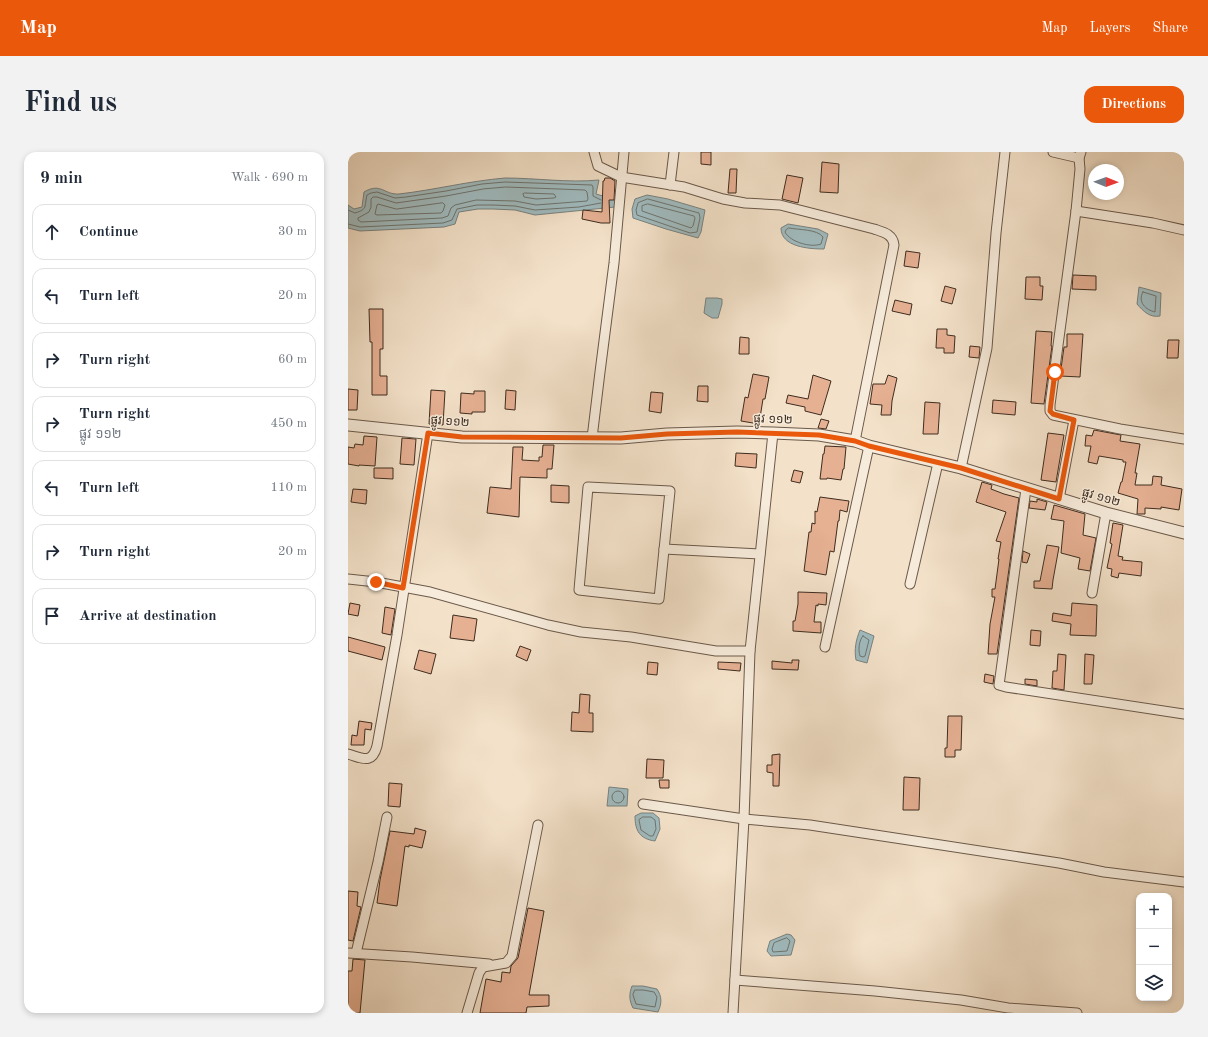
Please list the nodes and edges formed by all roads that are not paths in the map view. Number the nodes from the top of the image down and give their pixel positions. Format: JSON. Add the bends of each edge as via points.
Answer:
{"nodes":[{"id":1,"x":594,"y":152,"type":"edge"},
{"id":2,"x":624,"y":152,"type":"edge"},
{"id":3,"x":674,"y":152,"type":"edge"},
{"id":4,"x":1005,"y":152,"type":"edge"},
{"id":5,"x":1053,"y":152,"type":"edge"},
{"id":6,"x":1080,"y":155,"type":"edge"},
{"id":7,"x":621,"y":177,"type":"junction"},
{"id":8,"x":670,"y":185,"type":"junction"},
{"id":9,"x":1076,"y":211,"type":"junction"},
{"id":10,"x":1184,"y":230,"type":"edge"},
{"id":11,"x":1074,"y":420,"type":"junction"},
{"id":12,"x":348,"y":425,"type":"edge"},
{"id":13,"x":428,"y":433,"type":"junction"},
{"id":14,"x":773,"y":433,"type":"junction"},
{"id":15,"x":592,"y":438,"type":"junction"},
{"id":16,"x":1184,"y":439,"type":"edge"},
{"id":17,"x":855,"y":441,"type":"junction"},
{"id":18,"x":869,"y":446,"type":"junction"},
{"id":19,"x":938,"y":463,"type":"junction"},
{"id":20,"x":961,"y":468,"type":"junction"},
{"id":21,"x":1026,"y":488,"type":"junction"},
{"id":22,"x":1059,"y":499,"type":"junction"},
{"id":23,"x":1106,"y":513,"type":"junction"},
{"id":24,"x":1184,"y":533,"type":"edge"},
{"id":25,"x":664,"y":548,"type":"junction"},
{"id":26,"x":760,"y":554,"type":"junction"},
{"id":27,"x":348,"y":579,"type":"edge"},
{"id":28,"x":910,"y":584,"type":"dead end"},
{"id":29,"x":403,"y":588,"type":"junction"},
{"id":30,"x":1092,"y":593,"type":"dead end"},
{"id":31,"x":825,"y":647,"type":"dead end"},
{"id":32,"x":750,"y":651,"type":"junction"},
{"id":33,"x":1184,"y":714,"type":"edge"},
{"id":34,"x":348,"y":754,"type":"edge"},
{"id":35,"x":643,"y":804,"type":"dead end"},
{"id":36,"x":387,"y":817,"type":"dead end"},
{"id":37,"x":744,"y":820,"type":"junction"},
{"id":38,"x":538,"y":825,"type":"dead end"},
{"id":39,"x":1184,"y":882,"type":"edge"},
{"id":40,"x":352,"y":953,"type":"edge"},
{"id":41,"x":493,"y":965,"type":"junction"},
{"id":42,"x":735,"y":980,"type":"junction"},
{"id":43,"x":1008,"y":1011,"type":"edge"},
{"id":44,"x":467,"y":1013,"type":"edge"},
{"id":45,"x":733,"y":1013,"type":"edge"},
{"id":46,"x":1077,"y":1013,"type":"edge"}],
"edges":[{"from":1,"to":7,"type":"street","via":[[598,166]]},
{"from":2,"to":7,"type":"street"},
{"from":3,"to":8,"type":"street"},
{"from":4,"to":20,"type":"street","via":[[987,348]]},
{"from":5,"to":6,"type":"street"},
{"from":6,"to":9,"type":"street"},
{"from":7,"to":8,"type":"street"},
{"from":7,"to":15,"type":"street","via":[[614,263]]},
{"from":8,"to":17,"type":"street","via":[[745,203],[780,205],[874,229],[892,238],[894,245]]},
{"from":9,"to":10,"type":"street"},
{"from":9,"to":11,"type":"street","via":[[1050,405],[1053,414]]},
{"from":11,"to":16,"type":"street"},
{"from":11,"to":22,"type":"street"},
{"from":12,"to":13,"type":"street","name":"ផ្លូវ ១១២"},
{"from":13,"to":15,"type":"street","name":"ផ្លូវ ១១២","via":[[462,437]]},
{"from":13,"to":29,"type":"street"},
{"from":14,"to":15,"type":"street","name":"ផ្លូវ ១១២","via":[[730,432]]},
{"from":14,"to":17,"type":"street","name":"ផ្លូវ ១១២","via":[[819,435]]},
{"from":14,"to":26,"type":"street"},
{"from":17,"to":18,"type":"street","name":"ផ្លូវ ១១២"},
{"from":18,"to":19,"type":"street","name":"ផ្លូវ ១១២"},
{"from":18,"to":31,"type":"street"},
{"from":19,"to":20,"type":"street","name":"ផ្លូវ ១១២"},
{"from":19,"to":28,"type":"street"},
{"from":20,"to":21,"type":"street","name":"ផ្លូវ ១១២"},
{"from":21,"to":22,"type":"street","name":"ផ្លូវ ១១២"},
{"from":21,"to":33,"type":"street","via":[[999,685]]},
{"from":22,"to":23,"type":"street","name":"ផ្លូវ ១១២"},
{"from":23,"to":24,"type":"street","name":"ផ្លូវ ១១២"},
{"from":23,"to":30,"type":"street"},
{"from":25,"to":25,"type":"street","via":[[659,599],[579,590],[588,487],[670,491]]},
{"from":25,"to":26,"type":"street"},
{"from":26,"to":32,"type":"street"},
{"from":27,"to":29,"type":"street"},
{"from":29,"to":32,"type":"street","via":[[430,592],[581,632],[716,651]]},
{"from":29,"to":34,"type":"street","via":[[375,753],[371,758],[365,759]]},
{"from":32,"to":37,"type":"street"},
{"from":35,"to":37,"type":"street"},
{"from":36,"to":40,"type":"street","via":[[378,862]]},
{"from":37,"to":39,"type":"street","via":[[810,826]]},
{"from":37,"to":42,"type":"street"},
{"from":38,"to":41,"type":"street","via":[[512,956],[506,964]]},
{"from":40,"to":41,"type":"street"},
{"from":41,"to":44,"type":"street","via":[[483,967],[479,973]]},
{"from":42,"to":43,"type":"street","via":[[961,1000]]},
{"from":42,"to":45,"type":"street"},
{"from":43,"to":46,"type":"street"}]}
